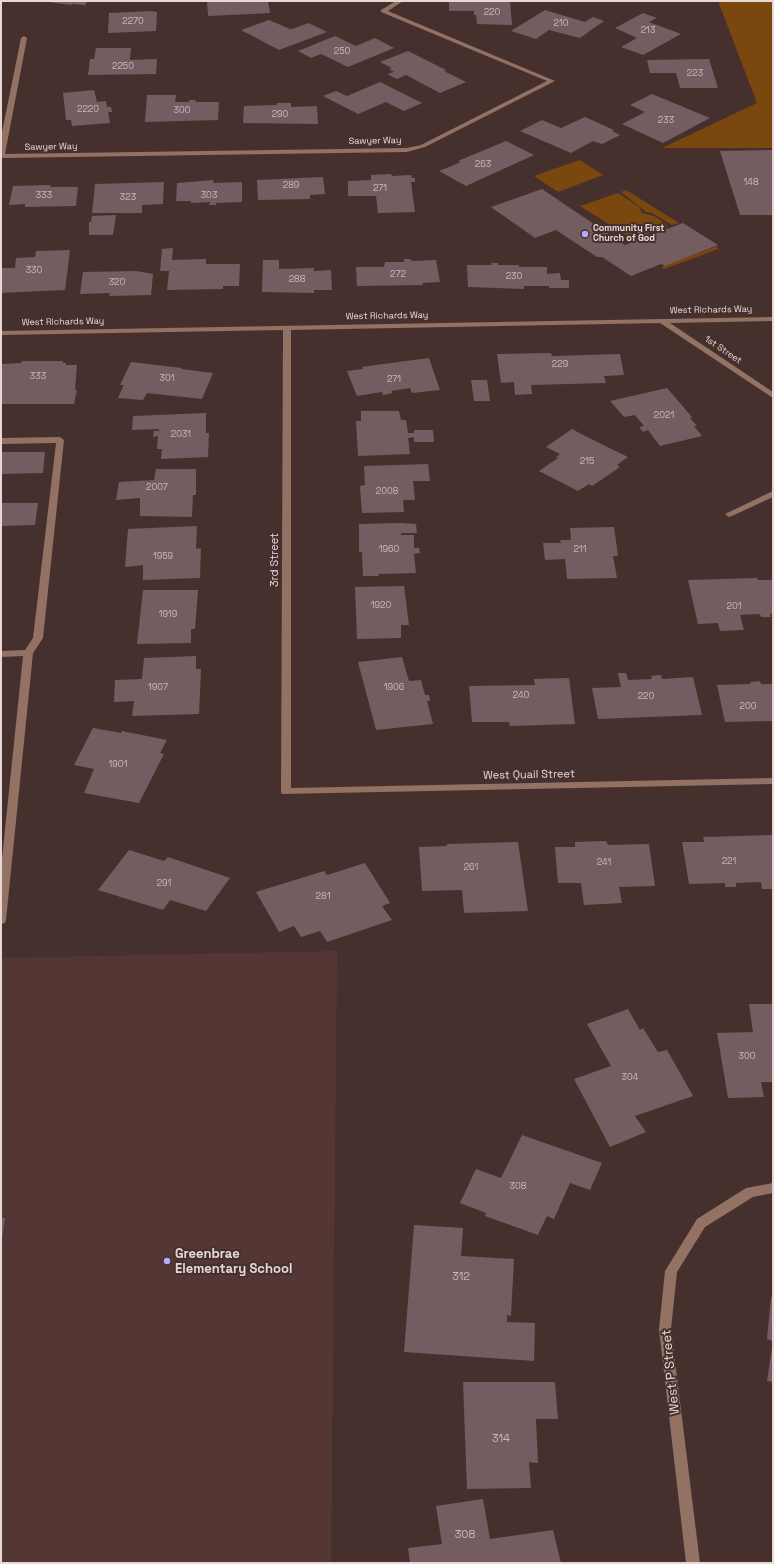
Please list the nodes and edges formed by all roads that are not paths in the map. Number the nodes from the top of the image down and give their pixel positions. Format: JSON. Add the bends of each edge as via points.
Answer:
{"nodes":[{"id":1,"x":400,"y":1,"type":"edge"},
{"id":2,"x":24,"y":38,"type":"dead end"},
{"id":3,"x":1,"y":155,"type":"edge"},
{"id":4,"x":773,"y":319,"type":"edge"},
{"id":5,"x":662,"y":321,"type":"junction"},
{"id":6,"x":287,"y":328,"type":"junction"},
{"id":7,"x":1,"y":333,"type":"edge"},
{"id":8,"x":773,"y":396,"type":"edge"},
{"id":9,"x":1,"y":441,"type":"edge"},
{"id":10,"x":773,"y":494,"type":"edge"},
{"id":11,"x":729,"y":514,"type":"dead end"},
{"id":12,"x":1,"y":654,"type":"edge"},
{"id":13,"x":28,"y":654,"type":"junction"},
{"id":14,"x":773,"y":781,"type":"edge"},
{"id":15,"x":286,"y":792,"type":"joint"},
{"id":16,"x":1,"y":920,"type":"edge"},
{"id":17,"x":773,"y":1188,"type":"edge"},
{"id":18,"x":693,"y":1563,"type":"edge"}],
"edges":[{"from":1,"to":3,"type":"street","name":"Sawyer Way","via":[[383,11],[552,81],[423,146],[407,150]]},
{"from":2,"to":3,"type":"street"},
{"from":4,"to":5,"type":"street","name":"West Richards Way"},
{"from":5,"to":6,"type":"street","name":"West Richards Way"},
{"from":5,"to":8,"type":"street","name":"1st Street"},
{"from":6,"to":7,"type":"street","name":"West Richards Way"},
{"from":6,"to":15,"type":"street","name":"3rd Street"},
{"from":9,"to":13,"type":"street","via":[[60,440],[38,638]]},
{"from":10,"to":11,"type":"street"},
{"from":12,"to":13,"type":"street"},
{"from":13,"to":16,"type":"street"},
{"from":14,"to":15,"type":"street","name":"West Quail Street"},
{"from":17,"to":18,"type":"street","name":"West P Street","via":[[750,1192],[701,1223],[670,1271],[665,1329]]}]}
